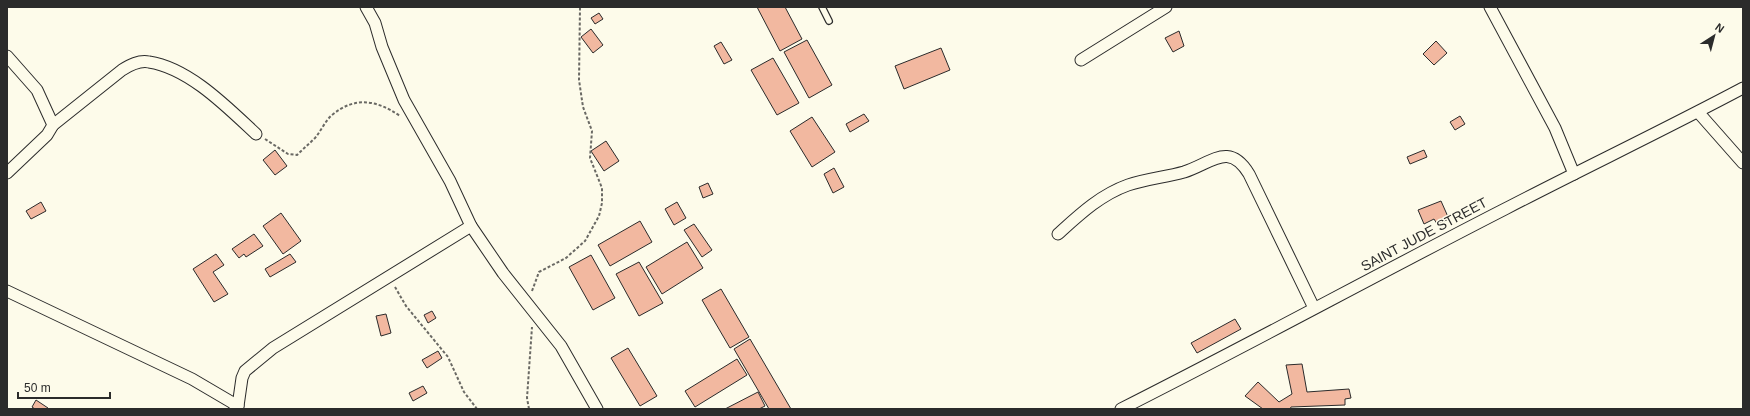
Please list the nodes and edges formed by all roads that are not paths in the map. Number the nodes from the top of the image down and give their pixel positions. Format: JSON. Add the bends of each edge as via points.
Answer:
{"nodes":[{"id":1,"x":366,"y":7,"type":"edge"},
{"id":2,"x":822,"y":7,"type":"edge"},
{"id":3,"x":1166,"y":7,"type":"edge"},
{"id":4,"x":1490,"y":7,"type":"edge"},
{"id":5,"x":829,"y":21,"type":"dead end"},
{"id":6,"x":7,"y":56,"type":"edge"},
{"id":7,"x":1081,"y":60,"type":"dead end"},
{"id":8,"x":1743,"y":88,"type":"edge"},
{"id":9,"x":1698,"y":112,"type":"junction"},
{"id":10,"x":53,"y":125,"type":"junction"},
{"id":11,"x":256,"y":134,"type":"road end"},
{"id":12,"x":1743,"y":163,"type":"edge"},
{"id":13,"x":7,"y":173,"type":"edge"},
{"id":14,"x":1574,"y":174,"type":"junction"},
{"id":15,"x":471,"y":226,"type":"junction"},
{"id":16,"x":1058,"y":234,"type":"dead end"},
{"id":17,"x":7,"y":291,"type":"edge"},
{"id":18,"x":1314,"y":308,"type":"junction"},
{"id":19,"x":237,"y":407,"type":"edge"},
{"id":20,"x":597,"y":409,"type":"edge"},
{"id":21,"x":1121,"y":409,"type":"edge"}],
"edges":[{"from":1,"to":15,"type":"street","via":[[375,23],[407,105],[450,181]]},
{"from":2,"to":5,"type":"lane"},
{"from":3,"to":7,"type":"street"},
{"from":4,"to":14,"type":"street","via":[[1555,128]]},
{"from":6,"to":10,"type":"street","via":[[37,90]]},
{"from":8,"to":9,"type":"street","name":"SAINT JUDE STREET"},
{"from":9,"to":12,"type":"street"},
{"from":9,"to":14,"type":"street","name":"SAINT JUDE STREET"},
{"from":10,"to":11,"type":"street","via":[[122,70],[135,63],[148,61],[172,69],[208,90]]},
{"from":10,"to":13,"type":"street","via":[[47,135]]},
{"from":14,"to":18,"type":"street","name":"SAINT JUDE STREET"},
{"from":15,"to":19,"type":"street","via":[[273,348],[245,371]]},
{"from":15,"to":20,"type":"street","via":[[503,273],[561,346]]},
{"from":16,"to":18,"type":"street","via":[[1090,204],[1127,185],[1185,172],[1221,156],[1233,157],[1242,163],[1249,174]]},
{"from":17,"to":19,"type":"street","via":[[192,379]]},
{"from":18,"to":21,"type":"street","name":"SAINT JUDE STREET"}]}
